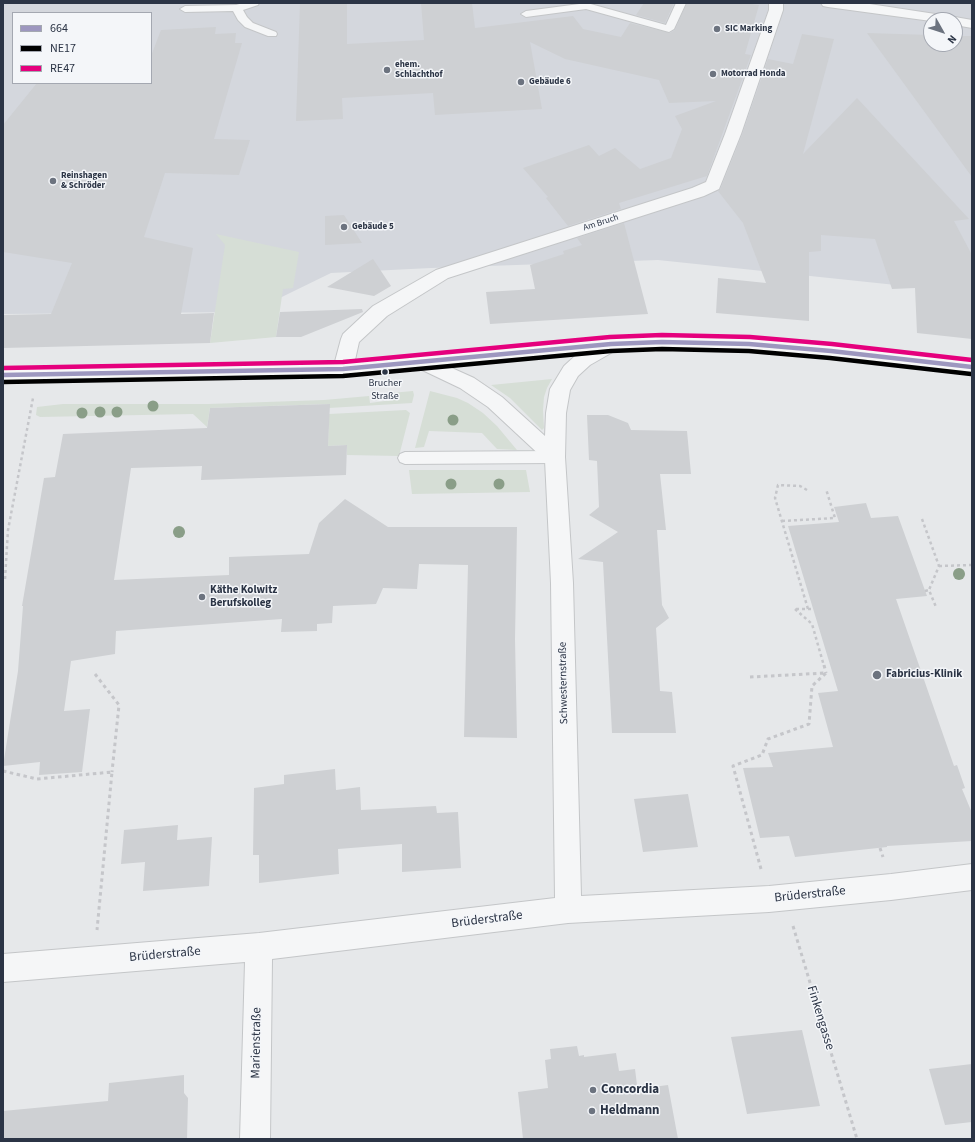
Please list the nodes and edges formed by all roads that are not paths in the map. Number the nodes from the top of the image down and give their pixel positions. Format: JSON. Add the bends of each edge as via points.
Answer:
{"nodes":[{"id":1,"x":254,"y":3,"type":"edge"},
{"id":2,"x":682,"y":3,"type":"edge"},
{"id":3,"x":776,"y":3,"type":"edge"},
{"id":4,"x":828,"y":3,"type":"edge"},
{"id":5,"x":903,"y":7,"type":"edge"},
{"id":6,"x":237,"y":8,"type":"junction"},
{"id":7,"x":185,"y":9,"type":"dead end"},
{"id":8,"x":923,"y":13,"type":"edge"},
{"id":9,"x":526,"y":14,"type":"dead end"},
{"id":10,"x":272,"y":34,"type":"dead end"},
{"id":11,"x":611,"y":344,"type":"junction"},
{"id":12,"x":423,"y":362,"type":"junction"},
{"id":13,"x":972,"y":367,"type":"edge"},
{"id":14,"x":343,"y":369,"type":"junction"},
{"id":15,"x":3,"y":375,"type":"edge"},
{"id":16,"x":555,"y":457,"type":"junction"},
{"id":17,"x":405,"y":458,"type":"dead end"},
{"id":18,"x":972,"y":877,"type":"edge"},
{"id":19,"x":568,"y":910,"type":"junction"},
{"id":20,"x":259,"y":947,"type":"junction"},
{"id":21,"x":3,"y":968,"type":"edge"},
{"id":22,"x":255,"y":1139,"type":"edge"}],
"edges":[{"from":1,"to":6,"type":"lane"},
{"from":2,"to":9,"type":"lane","via":[[669,29],[586,6]]},
{"from":3,"to":14,"type":"street","name":"Am Bruch","via":[[776,10],[741,112],[713,186],[442,274],[380,310],[350,339]]},
{"from":4,"to":5,"type":"street"},
{"from":5,"to":8,"type":"street"},
{"from":6,"to":7,"type":"lane"},
{"from":6,"to":10,"type":"lane","via":[[249,25]]},
{"from":11,"to":12,"type":"main road"},
{"from":11,"to":13,"type":"main road","via":[[749,344]]},
{"from":11,"to":16,"type":"street","name":"Schwesternstraße","via":[[583,360],[571,371],[560,390],[556,413]]},
{"from":12,"to":14,"type":"main road"},
{"from":12,"to":16,"type":"street","via":[[467,383],[495,402]]},
{"from":14,"to":15,"type":"main road"},
{"from":16,"to":17,"type":"lane"},
{"from":16,"to":19,"type":"street","name":"Schwesternstraße","via":[[562,583]]},
{"from":18,"to":19,"type":"street","name":"Brüderstraße","via":[[891,888],[776,898]]},
{"from":19,"to":20,"type":"street","name":"Brüderstraße"},
{"from":20,"to":21,"type":"street","name":"Brüderstraße"},
{"from":20,"to":22,"type":"street","name":"Marienstraße"}]}
